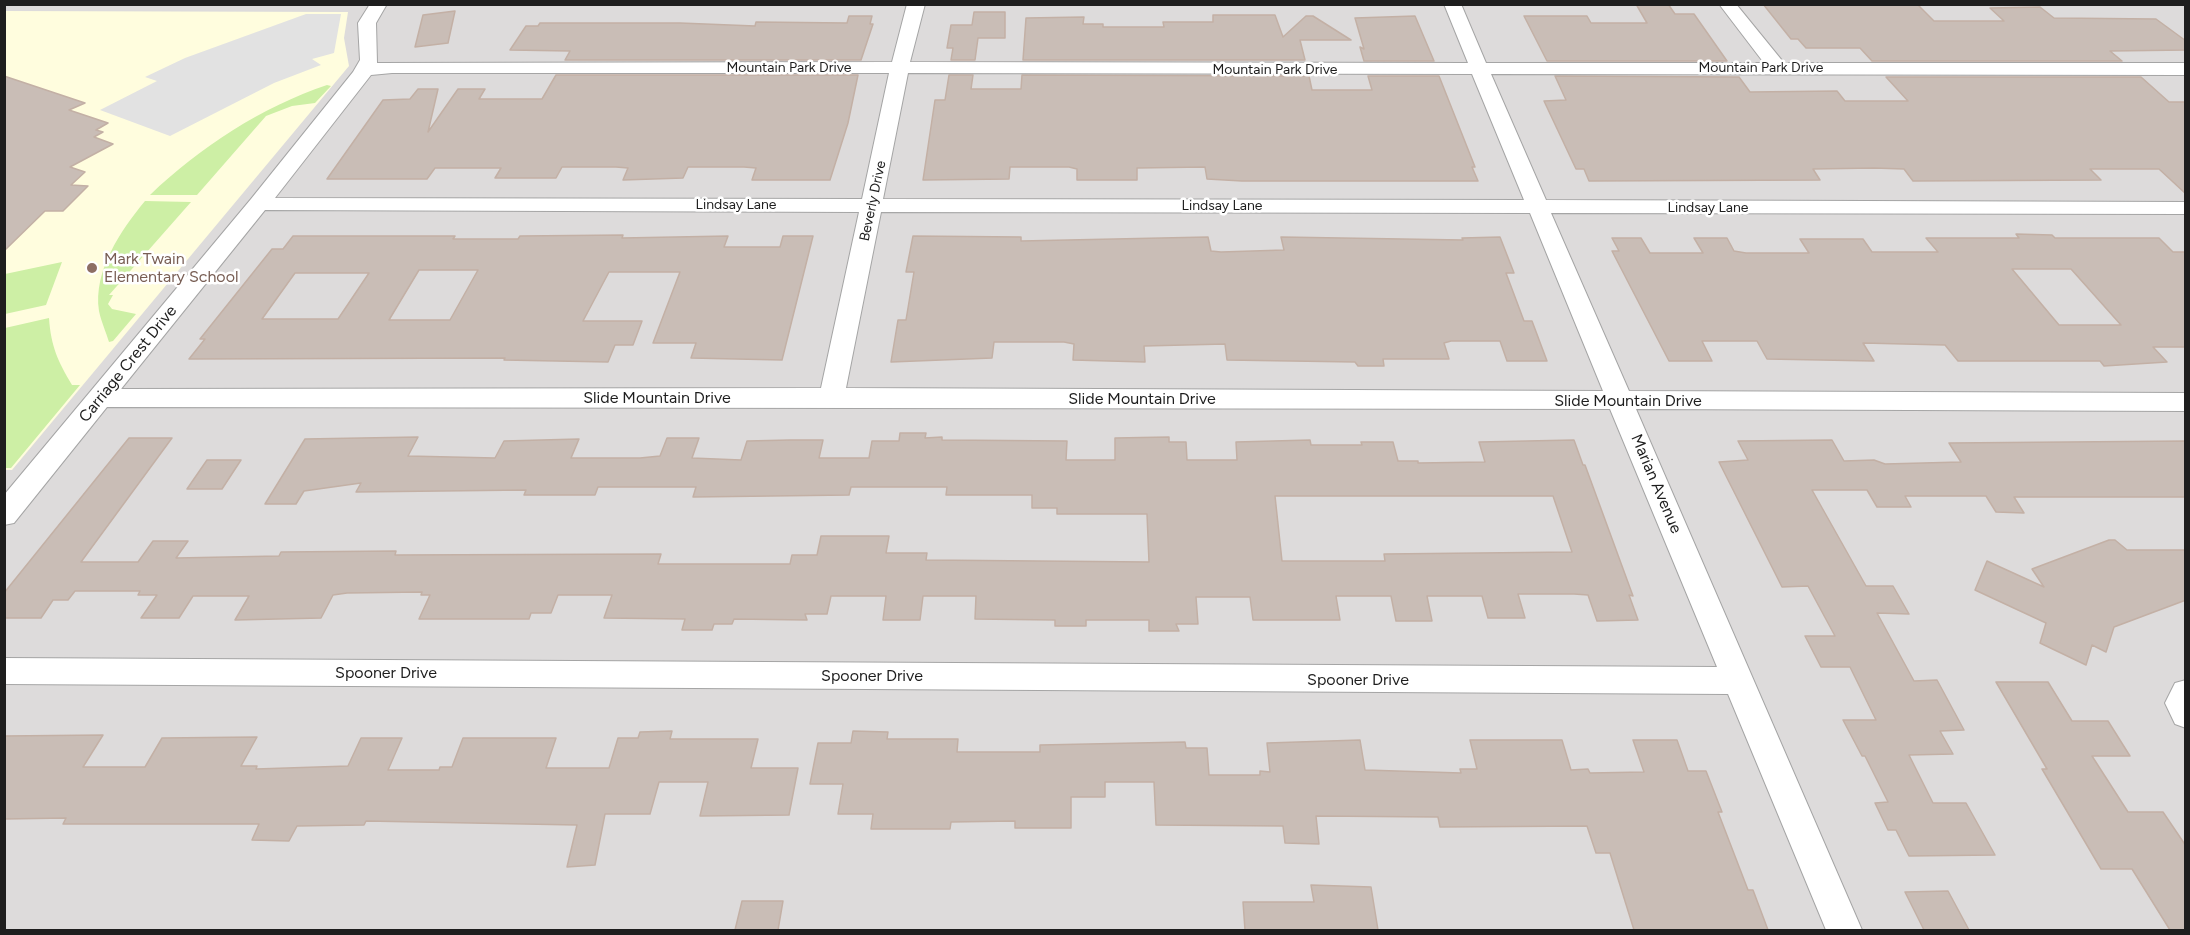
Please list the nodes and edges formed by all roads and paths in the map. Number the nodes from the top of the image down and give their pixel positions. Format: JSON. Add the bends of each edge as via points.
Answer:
{"nodes":[{"id":1,"x":379,"y":4,"type":"edge"},
{"id":2,"x":916,"y":4,"type":"edge"},
{"id":3,"x":1452,"y":4,"type":"edge"},
{"id":4,"x":1727,"y":4,"type":"edge"},
{"id":5,"x":900,"y":68,"type":"junction"},
{"id":6,"x":1478,"y":68,"type":"junction"},
{"id":7,"x":1778,"y":68,"type":"junction"},
{"id":8,"x":2186,"y":69,"type":"edge"},
{"id":9,"x":365,"y":70,"type":"junction"},
{"id":10,"x":259,"y":204,"type":"junction"},
{"id":11,"x":873,"y":205,"type":"junction"},
{"id":12,"x":1536,"y":207,"type":"junction"},
{"id":13,"x":2186,"y":208,"type":"edge"},
{"id":14,"x":832,"y":397,"type":"junction"},
{"id":15,"x":99,"y":398,"type":"junction"},
{"id":16,"x":1622,"y":402,"type":"junction"},
{"id":17,"x":2186,"y":402,"type":"edge"},
{"id":18,"x":4,"y":515,"type":"edge"},
{"id":19,"x":4,"y":671,"type":"edge"},
{"id":20,"x":1739,"y":681,"type":"junction"},
{"id":21,"x":2186,"y":693,"type":"edge"},
{"id":22,"x":2186,"y":714,"type":"edge"},
{"id":23,"x":1845,"y":930,"type":"edge"}],
"edges":[{"from":1,"to":9,"type":"street","via":[[367,23],[369,60]]},
{"from":2,"to":5,"type":"street","name":"Beverly Drive"},
{"from":3,"to":6,"type":"street","name":"Marian Avenue"},
{"from":4,"to":7,"type":"street"},
{"from":5,"to":6,"type":"street","name":"Mountain Park Drive"},
{"from":5,"to":9,"type":"street","name":"Mountain Park Drive"},
{"from":5,"to":11,"type":"street","name":"Beverly Drive"},
{"from":6,"to":7,"type":"street","name":"Mountain Park Drive"},
{"from":6,"to":12,"type":"street","name":"Marian Avenue"},
{"from":7,"to":8,"type":"street","name":"Mountain Park Drive"},
{"from":9,"to":10,"type":"street","name":"Carriage Crest Drive"},
{"from":10,"to":11,"type":"street","name":"Lindsay Lane"},
{"from":10,"to":15,"type":"street","name":"Carriage Crest Drive"},
{"from":11,"to":12,"type":"street","name":"Lindsay Lane"},
{"from":11,"to":14,"type":"street","name":"Beverly Drive"},
{"from":12,"to":13,"type":"street","name":"Lindsay Lane"},
{"from":12,"to":16,"type":"street","name":"Marian Avenue"},
{"from":14,"to":15,"type":"street","name":"Slide Mountain Drive"},
{"from":14,"to":16,"type":"street","name":"Slide Mountain Drive"},
{"from":15,"to":18,"type":"street","name":"Carriage Crest Drive"},
{"from":16,"to":17,"type":"street","name":"Slide Mountain Drive"},
{"from":16,"to":20,"type":"street","name":"Marian Avenue"},
{"from":19,"to":20,"type":"street","name":"Spooner Drive"},
{"from":20,"to":23,"type":"street","name":"Marian Avenue"},
{"from":21,"to":22,"type":"street","via":[[2181,703]]}]}
